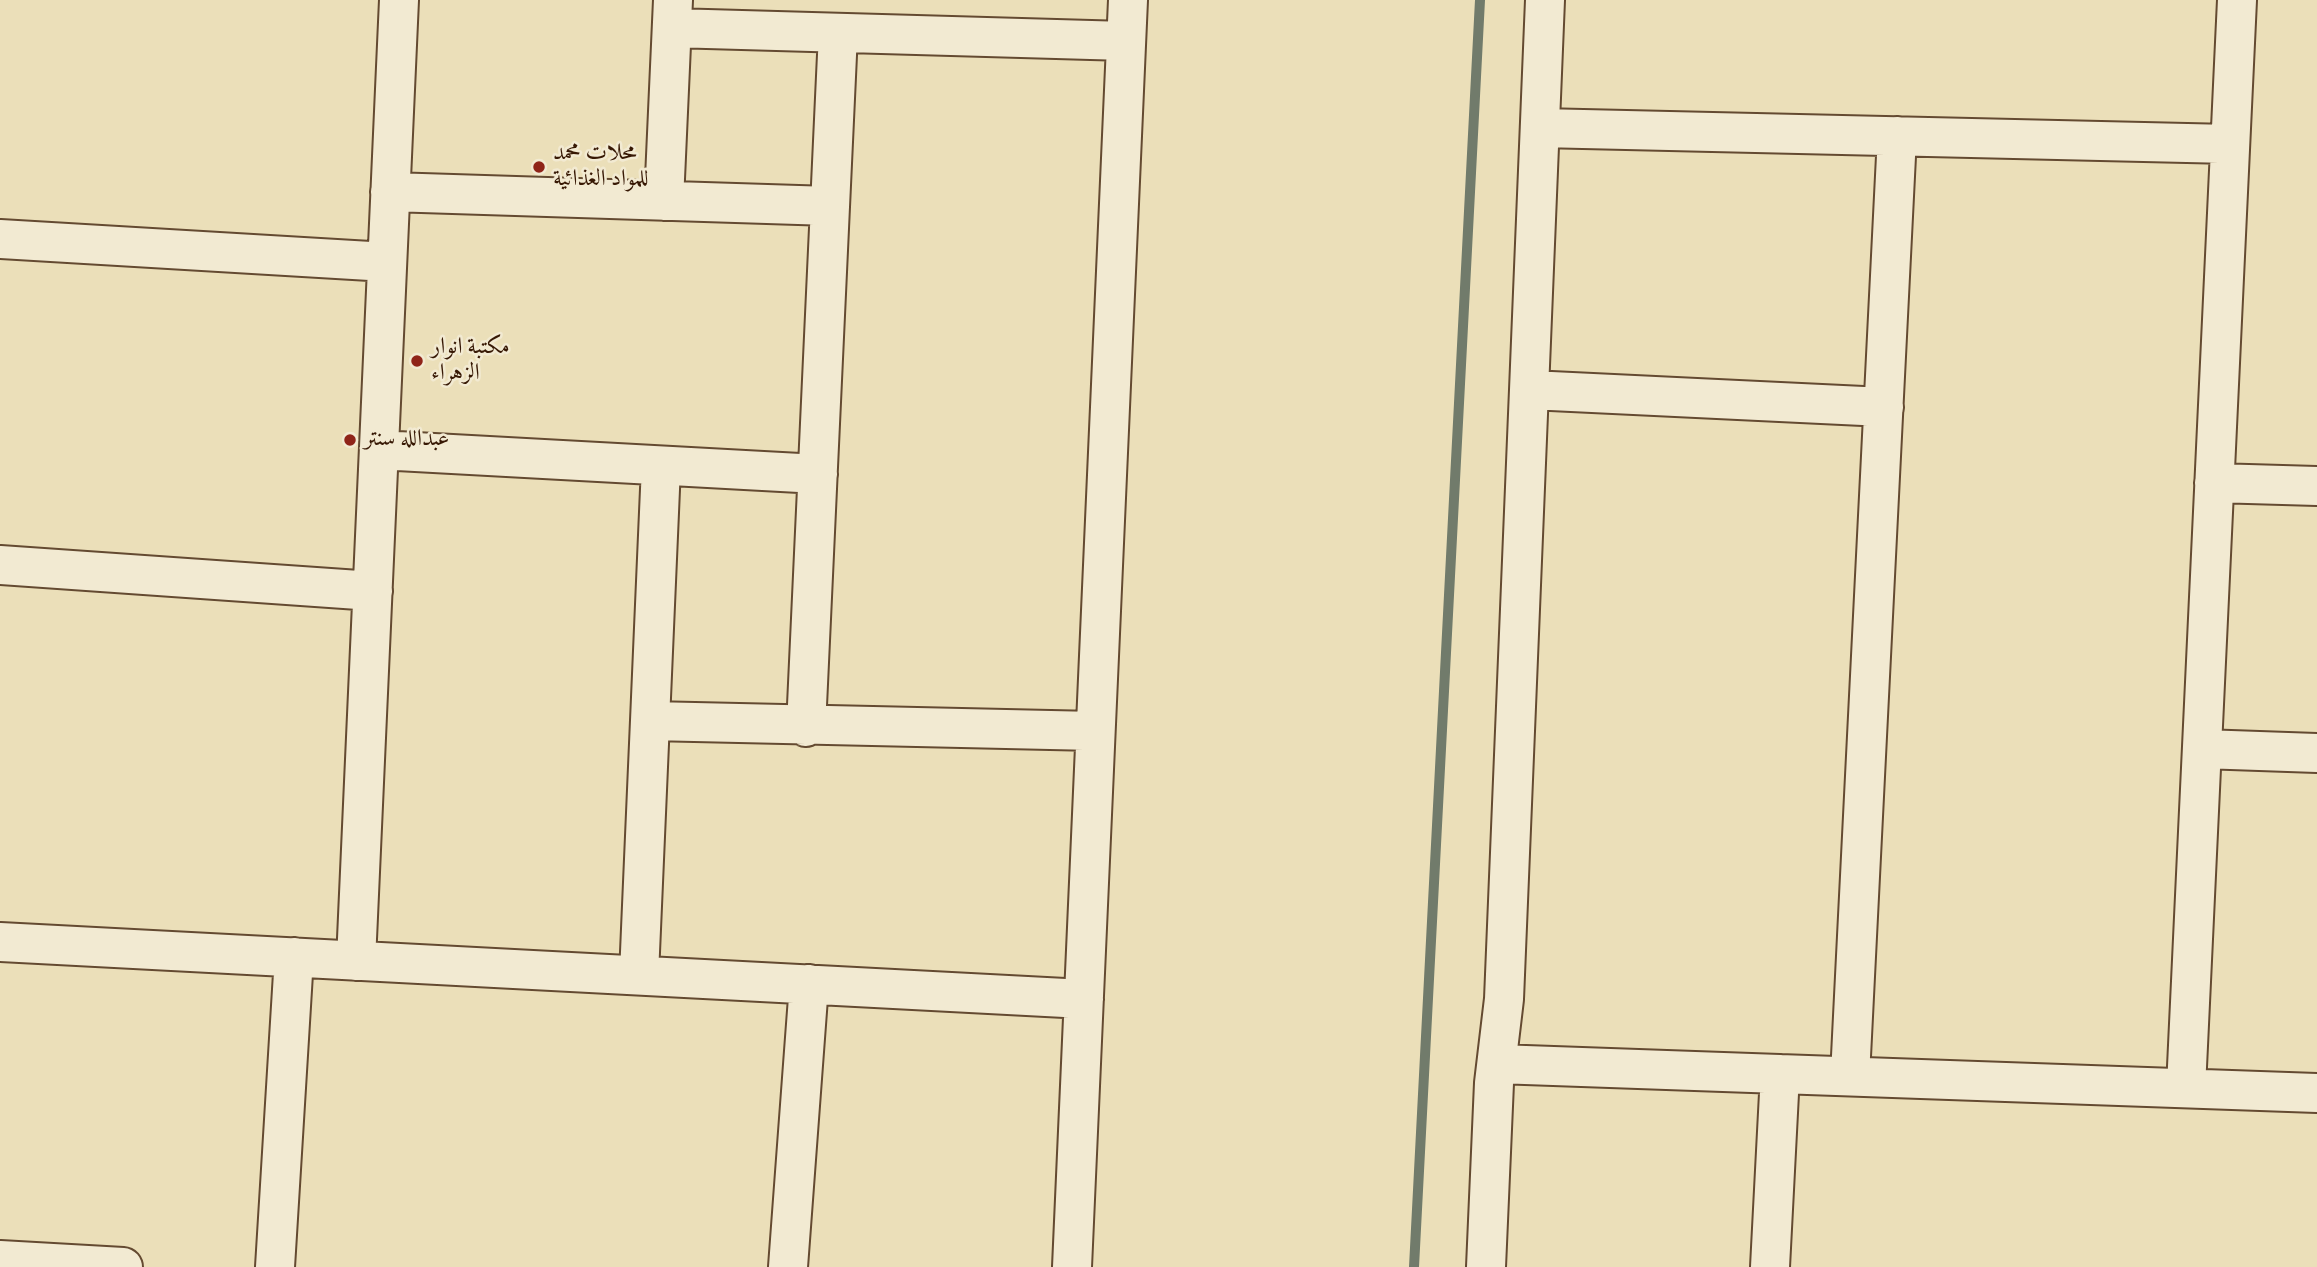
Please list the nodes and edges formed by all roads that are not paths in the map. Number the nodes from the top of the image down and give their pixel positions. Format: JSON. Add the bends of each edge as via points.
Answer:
{"nodes":[{"id":1,"x":399,"y":0,"type":"edge"},
{"id":2,"x":1128,"y":0,"type":"edge"},
{"id":3,"x":1545,"y":0,"type":"edge"},
{"id":4,"x":2237,"y":0,"type":"edge"},
{"id":5,"x":673,"y":14,"type":"edge"},
{"id":6,"x":838,"y":33,"type":"junction"},
{"id":7,"x":1126,"y":41,"type":"junction"},
{"id":8,"x":1540,"y":128,"type":"junction"},
{"id":9,"x":1897,"y":136,"type":"junction"},
{"id":10,"x":2230,"y":144,"type":"junction"},
{"id":11,"x":390,"y":192,"type":"junction"},
{"id":12,"x":664,"y":201,"type":"junction"},
{"id":13,"x":830,"y":206,"type":"junction"},
{"id":14,"x":0,"y":239,"type":"edge"},
{"id":15,"x":387,"y":262,"type":"junction"},
{"id":16,"x":1530,"y":390,"type":"junction"},
{"id":17,"x":1884,"y":407,"type":"junction"},
{"id":18,"x":379,"y":450,"type":"junction"},
{"id":19,"x":661,"y":466,"type":"junction"},
{"id":20,"x":818,"y":474,"type":"junction"},
{"id":21,"x":2214,"y":483,"type":"junction"},
{"id":22,"x":2317,"y":486,"type":"edge"},
{"id":23,"x":0,"y":565,"type":"edge"},
{"id":24,"x":373,"y":591,"type":"junction"},
{"id":25,"x":650,"y":722,"type":"junction"},
{"id":26,"x":806,"y":727,"type":"junction"},
{"id":27,"x":1095,"y":731,"type":"junction"},
{"id":28,"x":2202,"y":749,"type":"junction"},
{"id":29,"x":2317,"y":753,"type":"edge"},
{"id":30,"x":0,"y":942,"type":"edge"},
{"id":31,"x":294,"y":957,"type":"junction"},
{"id":32,"x":356,"y":961,"type":"junction"},
{"id":33,"x":639,"y":975,"type":"junction"},
{"id":34,"x":809,"y":984,"type":"junction"},
{"id":35,"x":1084,"y":999,"type":"junction"},
{"id":36,"x":1497,"y":1064,"type":"junction"},
{"id":37,"x":1780,"y":1074,"type":"junction"},
{"id":38,"x":1850,"y":1076,"type":"junction"},
{"id":39,"x":2186,"y":1088,"type":"junction"},
{"id":40,"x":2317,"y":1093,"type":"edge"},
{"id":41,"x":0,"y":1260,"type":"edge"},
{"id":42,"x":105,"y":1266,"type":"edge"},
{"id":43,"x":275,"y":1267,"type":"edge"},
{"id":44,"x":788,"y":1267,"type":"edge"},
{"id":45,"x":1072,"y":1267,"type":"edge"},
{"id":46,"x":1486,"y":1267,"type":"edge"},
{"id":47,"x":1770,"y":1267,"type":"edge"}],
"edges":[{"from":1,"to":11,"type":"street"},
{"from":2,"to":7,"type":"street"},
{"from":3,"to":8,"type":"street"},
{"from":4,"to":10,"type":"street"},
{"from":5,"to":6,"type":"street"},
{"from":5,"to":12,"type":"street"},
{"from":6,"to":7,"type":"street"},
{"from":6,"to":13,"type":"street"},
{"from":7,"to":27,"type":"street"},
{"from":8,"to":9,"type":"street"},
{"from":8,"to":16,"type":"street"},
{"from":9,"to":10,"type":"street"},
{"from":9,"to":17,"type":"street"},
{"from":10,"to":21,"type":"street"},
{"from":11,"to":12,"type":"street"},
{"from":11,"to":15,"type":"street"},
{"from":12,"to":13,"type":"street"},
{"from":13,"to":20,"type":"street"},
{"from":14,"to":15,"type":"street"},
{"from":15,"to":18,"type":"street"},
{"from":16,"to":17,"type":"street"},
{"from":16,"to":36,"type":"street","via":[[1504,999]]},
{"from":17,"to":38,"type":"street"},
{"from":18,"to":19,"type":"street"},
{"from":18,"to":24,"type":"street"},
{"from":19,"to":20,"type":"street"},
{"from":19,"to":25,"type":"street"},
{"from":20,"to":26,"type":"street"},
{"from":21,"to":22,"type":"street"},
{"from":21,"to":28,"type":"street"},
{"from":23,"to":24,"type":"street"},
{"from":24,"to":32,"type":"street"},
{"from":25,"to":26,"type":"street"},
{"from":25,"to":33,"type":"street"},
{"from":26,"to":27,"type":"street"},
{"from":27,"to":35,"type":"street"},
{"from":28,"to":29,"type":"street"},
{"from":28,"to":39,"type":"street"},
{"from":30,"to":31,"type":"street"},
{"from":31,"to":32,"type":"street"},
{"from":31,"to":43,"type":"street"},
{"from":32,"to":33,"type":"street"},
{"from":33,"to":34,"type":"street"},
{"from":34,"to":35,"type":"street"},
{"from":34,"to":44,"type":"street"},
{"from":35,"to":45,"type":"street"},
{"from":36,"to":37,"type":"street"},
{"from":36,"to":46,"type":"street"},
{"from":37,"to":38,"type":"street"},
{"from":37,"to":47,"type":"street"},
{"from":38,"to":39,"type":"street"},
{"from":39,"to":40,"type":"street"},
{"from":41,"to":42,"type":"street"}]}
